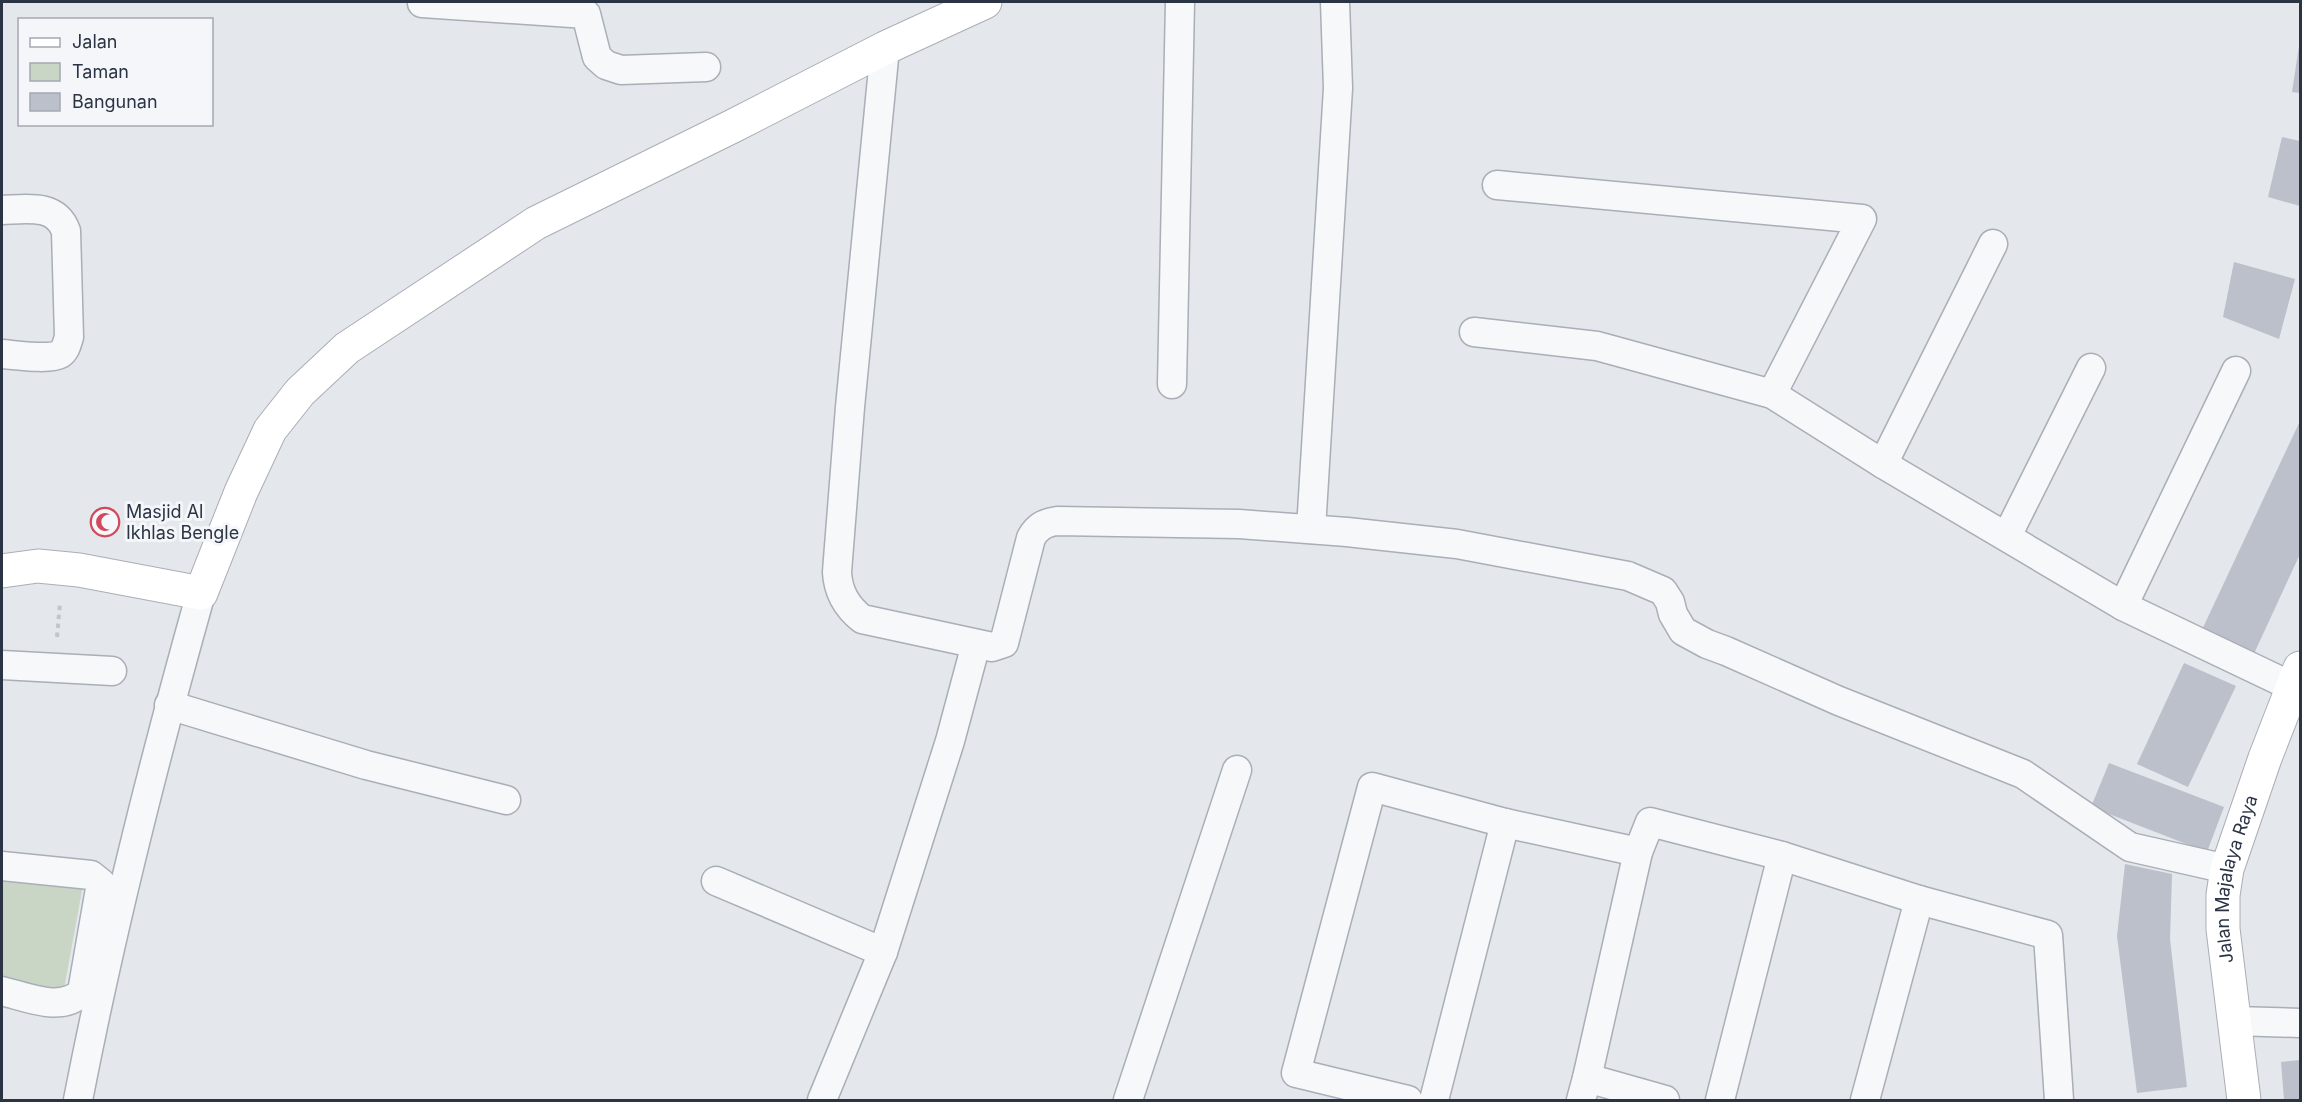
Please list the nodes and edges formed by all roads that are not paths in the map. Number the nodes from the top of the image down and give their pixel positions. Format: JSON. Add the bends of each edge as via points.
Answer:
{"nodes":[{"id":1,"x":985,"y":2,"type":"edge"},
{"id":2,"x":1180,"y":2,"type":"edge"},
{"id":3,"x":1335,"y":2,"type":"edge"},
{"id":4,"x":422,"y":3,"type":"edge"},
{"id":5,"x":586,"y":8,"type":"edge"},
{"id":6,"x":885,"y":48,"type":"junction"},
{"id":7,"x":706,"y":67,"type":"dead end"},
{"id":8,"x":1497,"y":185,"type":"dead end"},
{"id":9,"x":2,"y":210,"type":"edge"},
{"id":10,"x":1993,"y":244,"type":"dead end"},
{"id":11,"x":1474,"y":332,"type":"dead end"},
{"id":12,"x":2,"y":354,"type":"edge"},
{"id":13,"x":2091,"y":368,"type":"dead end"},
{"id":14,"x":2236,"y":371,"type":"dead end"},
{"id":15,"x":1172,"y":384,"type":"dead end"},
{"id":16,"x":1772,"y":394,"type":"junction"},
{"id":17,"x":1883,"y":464,"type":"junction"},
{"id":18,"x":1311,"y":529,"type":"junction"},
{"id":19,"x":2007,"y":536,"type":"junction"},
{"id":20,"x":2,"y":570,"type":"edge"},
{"id":21,"x":201,"y":593,"type":"junction"},
{"id":22,"x":2123,"y":606,"type":"junction"},
{"id":23,"x":976,"y":644,"type":"junction"},
{"id":24,"x":2,"y":665,"type":"edge"},
{"id":25,"x":112,"y":671,"type":"dead end"},
{"id":26,"x":2297,"y":677,"type":"edge"},
{"id":27,"x":169,"y":705,"type":"junction"},
{"id":28,"x":1237,"y":770,"type":"dead end"},
{"id":29,"x":506,"y":800,"type":"dead end"},
{"id":30,"x":1505,"y":823,"type":"junction"},
{"id":31,"x":1638,"y":852,"type":"junction"},
{"id":32,"x":1782,"y":856,"type":"junction"},
{"id":33,"x":2,"y":866,"type":"edge"},
{"id":34,"x":2227,"y":869,"type":"junction"},
{"id":35,"x":716,"y":881,"type":"dead end"},
{"id":36,"x":1919,"y":900,"type":"junction"},
{"id":37,"x":883,"y":952,"type":"junction"},
{"id":38,"x":2,"y":991,"type":"edge"},
{"id":39,"x":2235,"y":1021,"type":"junction"},
{"id":40,"x":2301,"y":1023,"type":"edge"},
{"id":41,"x":1584,"y":1089,"type":"edge"},
{"id":42,"x":78,"y":1101,"type":"edge"},
{"id":43,"x":822,"y":1101,"type":"edge"},
{"id":44,"x":1128,"y":1101,"type":"edge"},
{"id":45,"x":1408,"y":1101,"type":"edge"},
{"id":46,"x":1434,"y":1101,"type":"edge"},
{"id":47,"x":1665,"y":1101,"type":"edge"},
{"id":48,"x":1720,"y":1101,"type":"edge"},
{"id":49,"x":1865,"y":1101,"type":"edge"},
{"id":50,"x":2059,"y":1101,"type":"edge"},
{"id":51,"x":2244,"y":1101,"type":"edge"}],
"edges":[{"from":1,"to":6,"type":"street"},
{"from":2,"to":15,"type":"street"},
{"from":3,"to":18,"type":"street","via":[[1338,88]]},
{"from":4,"to":5,"type":"street"},
{"from":5,"to":7,"type":"street","via":[[597,57],[606,65],[621,70]]},
{"from":6,"to":21,"type":"street","via":[[536,223],[347,348],[300,392],[270,430]]},
{"from":6,"to":23,"type":"street","via":[[850,407],[838,586],[850,610],[862,619]]},
{"from":8,"to":16,"type":"street","via":[[1862,219]]},
{"from":9,"to":12,"type":"street","via":[[46,210],[58,216],[63,225],[69,337],[60,353],[51,356]]},
{"from":10,"to":17,"type":"street"},
{"from":11,"to":16,"type":"street","via":[[1597,346]]},
{"from":13,"to":19,"type":"street"},
{"from":14,"to":22,"type":"street"},
{"from":16,"to":17,"type":"street"},
{"from":17,"to":19,"type":"street"},
{"from":18,"to":23,"type":"street","via":[[1239,524],[1046,523],[1031,538],[1004,643],[992,647]]},
{"from":18,"to":34,"type":"street","via":[[1457,544],[1628,576],[1663,591],[1683,631],[1707,644],[2023,774],[2130,847]]},
{"from":19,"to":22,"type":"street"},
{"from":20,"to":21,"type":"street","via":[[38,566]]},
{"from":21,"to":27,"type":"street"},
{"from":22,"to":26,"type":"street"},
{"from":23,"to":37,"type":"street","via":[[951,741]]},
{"from":24,"to":25,"type":"street"},
{"from":26,"to":34,"type":"street","name":"Jalan Majalaya Raya"},
{"from":27,"to":29,"type":"street","via":[[366,765]]},
{"from":27,"to":42,"type":"street"},
{"from":28,"to":44,"type":"street"},
{"from":30,"to":31,"type":"street"},
{"from":30,"to":45,"type":"street","via":[[1372,787],[1296,1073]]},
{"from":30,"to":46,"type":"street"},
{"from":31,"to":32,"type":"street","via":[[1650,822]]},
{"from":31,"to":41,"type":"street"},
{"from":32,"to":36,"type":"street"},
{"from":32,"to":48,"type":"street"},
{"from":33,"to":38,"type":"street","via":[[91,875],[101,883],[82,992],[75,1000],[58,1004]]},
{"from":34,"to":39,"type":"street","name":"Jalan Majalaya Raya","via":[[2223,929]]},
{"from":35,"to":37,"type":"street"},
{"from":36,"to":49,"type":"street"},
{"from":36,"to":50,"type":"street","via":[[2048,935]]},
{"from":37,"to":43,"type":"street"},
{"from":39,"to":40,"type":"street"},
{"from":39,"to":51,"type":"street","name":"Jalan Majalaya Raya"},
{"from":41,"to":47,"type":"street"}]}
